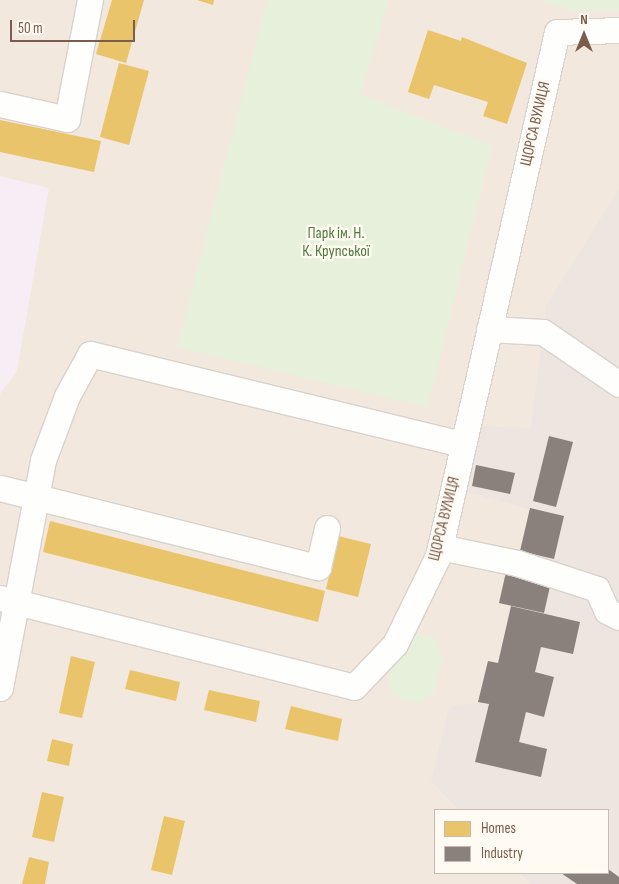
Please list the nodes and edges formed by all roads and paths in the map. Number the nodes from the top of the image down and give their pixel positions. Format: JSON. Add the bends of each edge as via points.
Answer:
{"nodes":[{"id":1,"x":90,"y":0,"type":"edge"},
{"id":2,"x":619,"y":30,"type":"edge"},
{"id":3,"x":0,"y":104,"type":"edge"},
{"id":4,"x":490,"y":329,"type":"junction"},
{"id":5,"x":619,"y":384,"type":"edge"},
{"id":6,"x":463,"y":444,"type":"junction"},
{"id":7,"x":0,"y":488,"type":"edge"},
{"id":8,"x":38,"y":497,"type":"junction"},
{"id":9,"x":326,"y":528,"type":"dead end"},
{"id":10,"x":440,"y":547,"type":"junction"},
{"id":11,"x":8,"y":600,"type":"edge"},
{"id":12,"x":619,"y":617,"type":"edge"},
{"id":13,"x":0,"y":688,"type":"edge"}],
"edges":[{"from":1,"to":3,"type":"street","via":[[67,119]]},
{"from":2,"to":4,"type":"street","name":"ЩОРСА ВУЛИЦЯ","via":[[558,32]]},
{"from":4,"to":5,"type":"street","via":[[542,332]]},
{"from":4,"to":6,"type":"street","name":"ЩОРСА ВУЛИЦЯ"},
{"from":6,"to":8,"type":"street","via":[[90,354],[67,396],[44,460]]},
{"from":6,"to":10,"type":"street","name":"ЩОРСА ВУЛИЦЯ"},
{"from":7,"to":8,"type":"street"},
{"from":8,"to":9,"type":"street","via":[[318,567]]},
{"from":8,"to":11,"type":"street"},
{"from":10,"to":11,"type":"street","name":"ЩОРСА ВУЛИЦЯ","via":[[395,644],[354,687]]},
{"from":10,"to":12,"type":"street","via":[[517,563],[597,589],[607,611]]},
{"from":11,"to":13,"type":"street"}]}
